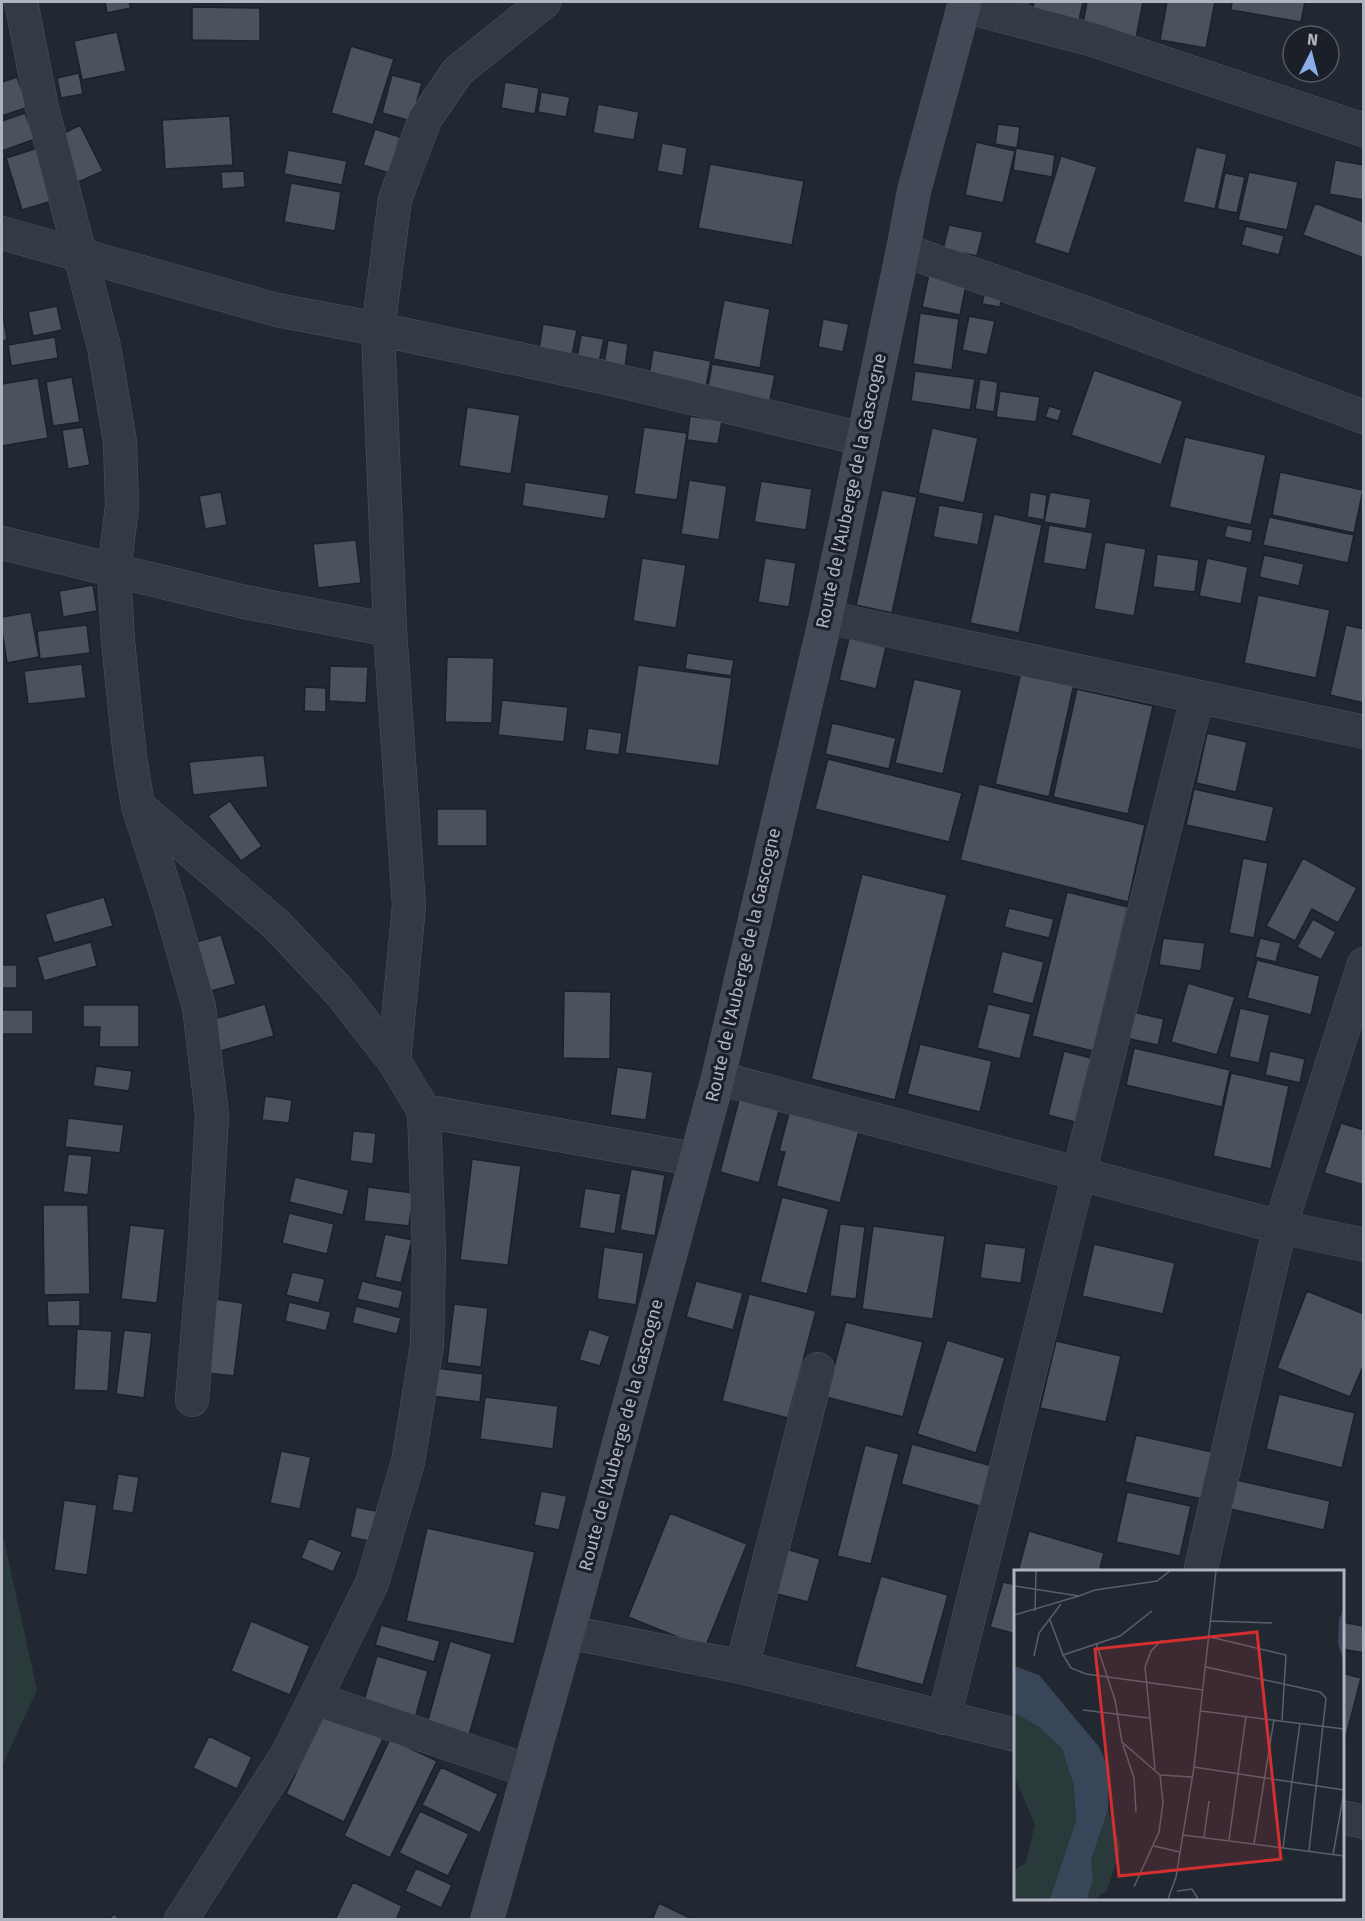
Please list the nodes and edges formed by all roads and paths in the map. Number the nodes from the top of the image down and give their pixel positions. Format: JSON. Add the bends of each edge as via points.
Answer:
{"nodes":[{"id":1,"x":21,"y":2,"type":"edge"},
{"id":2,"x":544,"y":2,"type":"edge"},
{"id":3,"x":964,"y":4,"type":"edge"},
{"id":4,"x":1364,"y":130,"type":"edge"},
{"id":5,"x":2,"y":233,"type":"edge"},
{"id":6,"x":903,"y":250,"type":"junction"},
{"id":7,"x":82,"y":256,"type":"junction"},
{"id":8,"x":378,"y":329,"type":"junction"},
{"id":9,"x":1364,"y":417,"type":"edge"},
{"id":10,"x":863,"y":439,"type":"junction"},
{"id":11,"x":2,"y":543,"type":"edge"},
{"id":12,"x":114,"y":571,"type":"junction"},
{"id":13,"x":825,"y":617,"type":"junction"},
{"id":14,"x":390,"y":630,"type":"junction"},
{"id":15,"x":1197,"y":698,"type":"junction"},
{"id":16,"x":1364,"y":732,"type":"edge"},
{"id":17,"x":138,"y":806,"type":"junction"},
{"id":18,"x":1364,"y":964,"type":"edge"},
{"id":19,"x":394,"y":1060,"type":"junction"},
{"id":20,"x":718,"y":1078,"type":"junction"},
{"id":21,"x":424,"y":1111,"type":"junction"},
{"id":22,"x":694,"y":1159,"type":"junction"},
{"id":23,"x":1081,"y":1173,"type":"junction"},
{"id":24,"x":1280,"y":1227,"type":"junction"},
{"id":25,"x":1364,"y":1245,"type":"edge"},
{"id":26,"x":818,"y":1369,"type":"dead end"},
{"id":27,"x":192,"y":1400,"type":"dead end"},
{"id":28,"x":1200,"y":1570,"type":"edge"},
{"id":29,"x":568,"y":1632,"type":"junction"},
{"id":30,"x":742,"y":1667,"type":"junction"},
{"id":31,"x":316,"y":1699,"type":"junction"},
{"id":32,"x":944,"y":1718,"type":"junction"},
{"id":33,"x":1014,"y":1735,"type":"edge"},
{"id":34,"x":529,"y":1772,"type":"junction"},
{"id":35,"x":1344,"y":1817,"type":"edge"},
{"id":36,"x":1364,"y":1822,"type":"edge"},
{"id":37,"x":180,"y":1920,"type":"edge"},
{"id":38,"x":487,"y":1920,"type":"edge"}],
"edges":[{"from":1,"to":7,"type":"street","via":[[42,108]]},
{"from":2,"to":8,"type":"street","via":[[458,71],[424,119],[395,199]]},
{"from":3,"to":4,"type":"street","via":[[1094,39]]},
{"from":3,"to":6,"type":"street","name":"Route de l'Auberge de la Gascogne","via":[[914,191]]},
{"from":5,"to":7,"type":"street"},
{"from":6,"to":9,"type":"street"},
{"from":6,"to":10,"type":"street","name":"Route de l'Auberge de la Gascogne"},
{"from":7,"to":8,"type":"street","via":[[277,310]]},
{"from":7,"to":12,"type":"street","via":[[104,347],[120,442],[122,507]]},
{"from":8,"to":10,"type":"street"},
{"from":8,"to":14,"type":"street"},
{"from":10,"to":13,"type":"street","name":"Route de l'Auberge de la Gascogne"},
{"from":11,"to":12,"type":"street"},
{"from":12,"to":14,"type":"street"},
{"from":12,"to":17,"type":"street","via":[[118,642]]},
{"from":13,"to":15,"type":"street"},
{"from":13,"to":20,"type":"street","name":"Route de l'Auberge de la Gascogne"},
{"from":14,"to":19,"type":"street","via":[[409,906]]},
{"from":15,"to":16,"type":"street"},
{"from":15,"to":23,"type":"street"},
{"from":17,"to":19,"type":"street","via":[[277,925],[339,991]]},
{"from":17,"to":27,"type":"street","via":[[199,1007],[212,1115]]},
{"from":18,"to":24,"type":"street"},
{"from":19,"to":21,"type":"street"},
{"from":20,"to":22,"type":"street","name":"Route de l'Auberge de la Gascogne"},
{"from":20,"to":23,"type":"street"},
{"from":21,"to":22,"type":"street"},
{"from":21,"to":31,"type":"street","via":[[429,1252],[427,1345],[408,1462],[372,1583]]},
{"from":22,"to":29,"type":"street","name":"Route de l'Auberge de la Gascogne"},
{"from":23,"to":24,"type":"street"},
{"from":23,"to":32,"type":"street"},
{"from":24,"to":25,"type":"street"},
{"from":24,"to":28,"type":"street"},
{"from":26,"to":30,"type":"street"},
{"from":29,"to":30,"type":"street"},
{"from":29,"to":34,"type":"street","name":"Route de l'Auberge de la Gascogne"},
{"from":30,"to":32,"type":"street"},
{"from":31,"to":34,"type":"street"},
{"from":31,"to":37,"type":"street","via":[[288,1753]]},
{"from":32,"to":33,"type":"street"},
{"from":34,"to":38,"type":"street","name":"Route de l'Auberge de la Gascogne"},
{"from":35,"to":36,"type":"street"}]}
